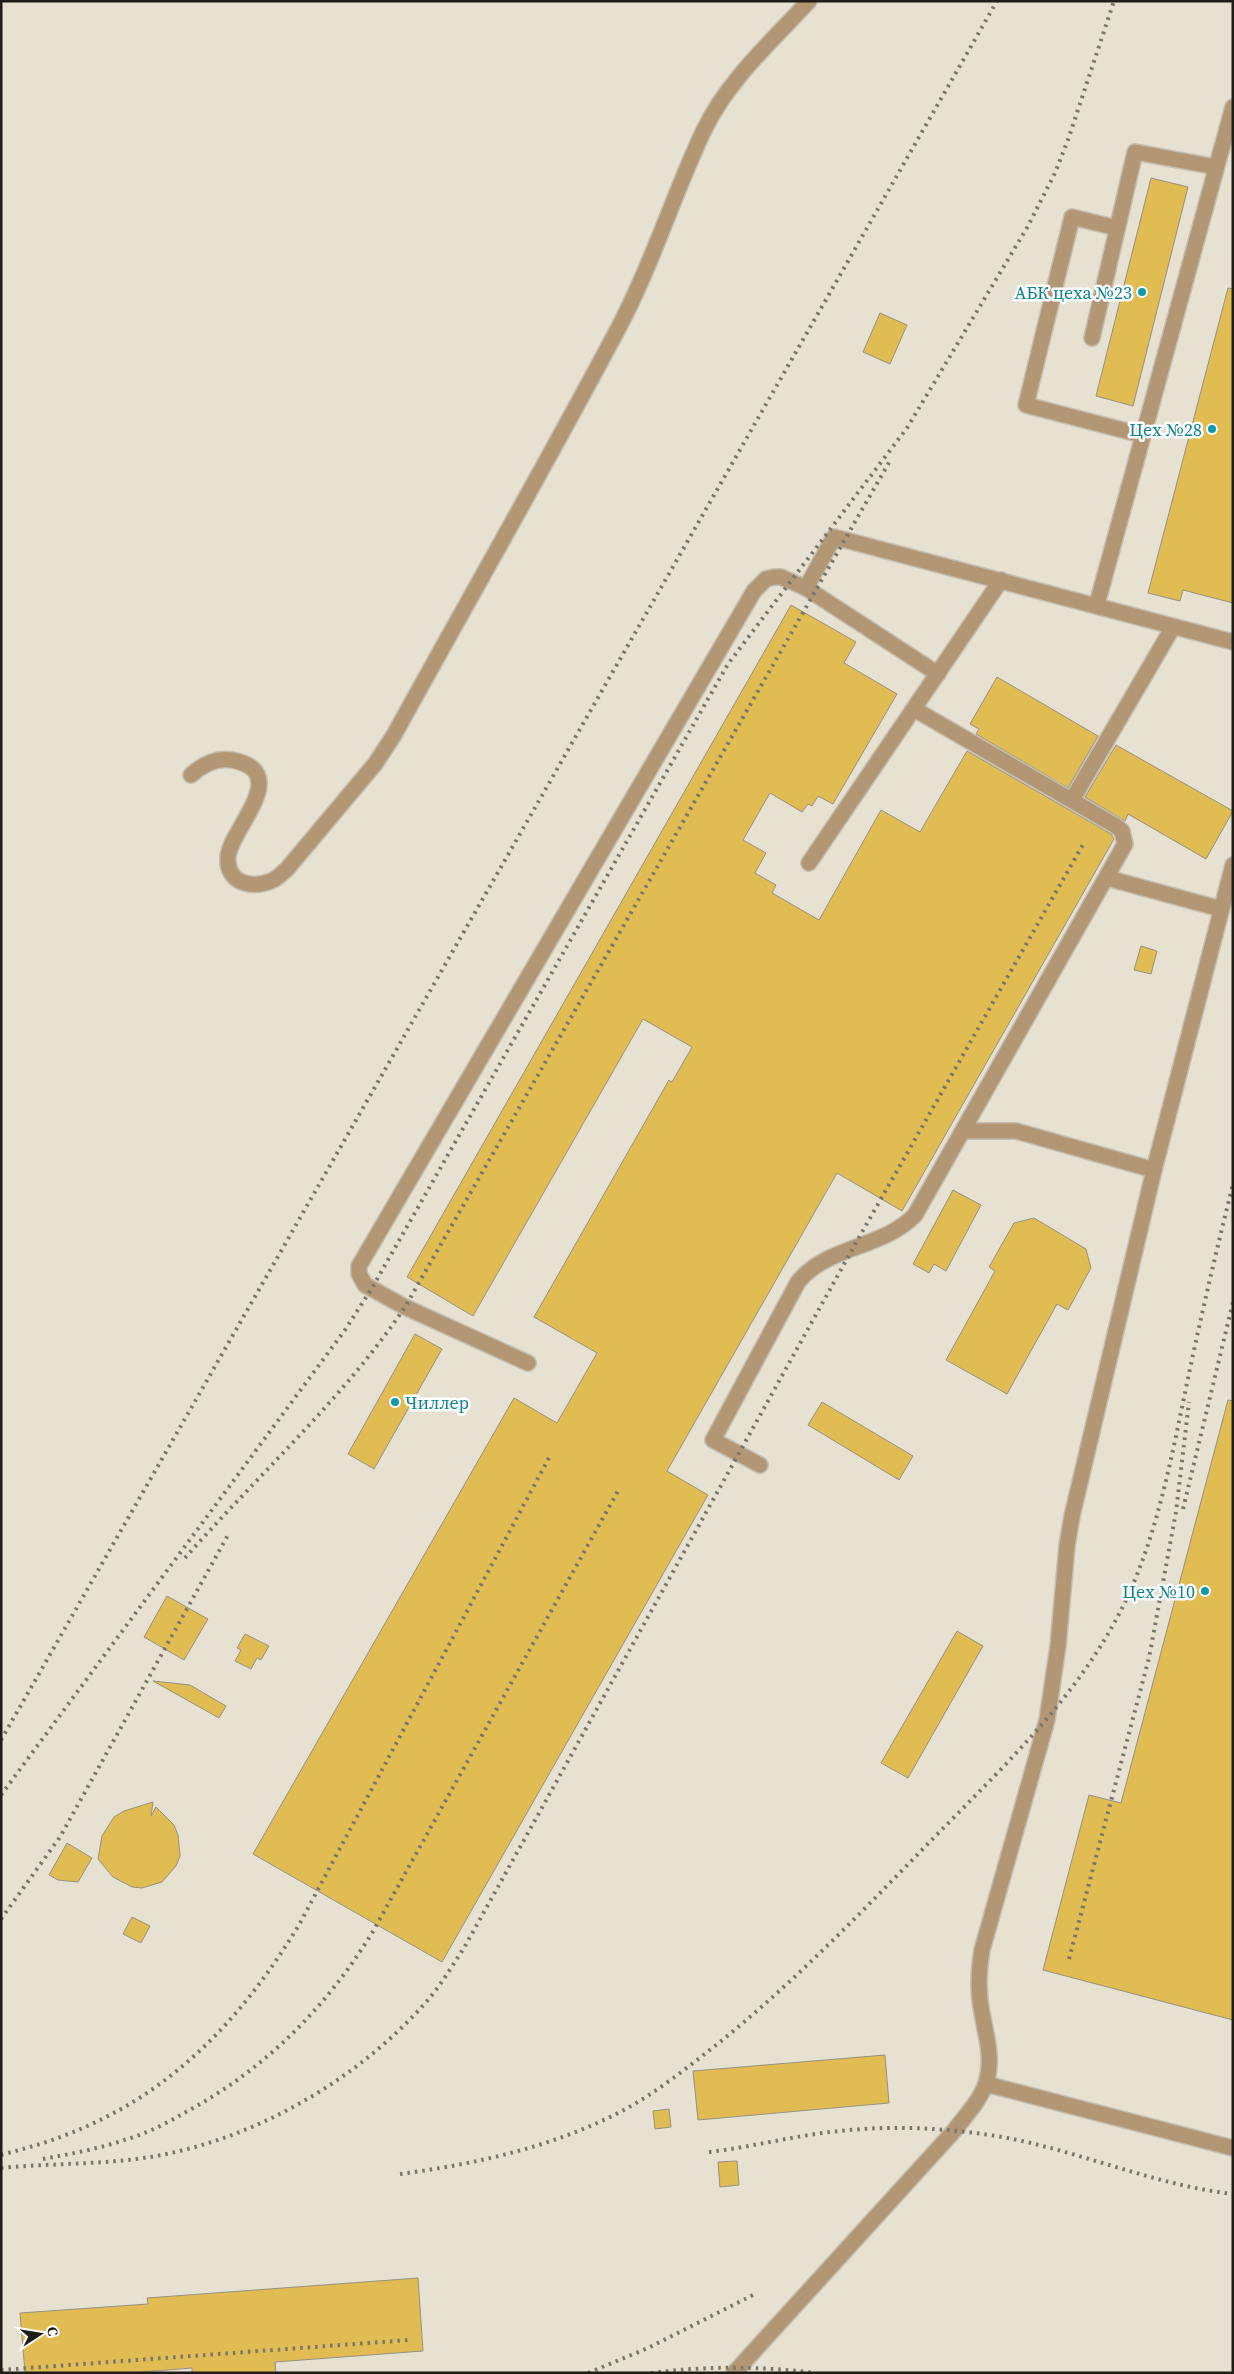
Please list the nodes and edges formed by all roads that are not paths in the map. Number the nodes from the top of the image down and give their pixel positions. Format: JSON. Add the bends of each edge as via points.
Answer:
{"nodes":[{"id":1,"x":809,"y":1,"type":"edge"},
{"id":2,"x":1233,"y":108,"type":"edge"},
{"id":3,"x":1216,"y":167,"type":"junction"},
{"id":4,"x":1117,"y":228,"type":"junction"},
{"id":5,"x":1092,"y":338,"type":"dead end"},
{"id":6,"x":1142,"y":435,"type":"junction"},
{"id":7,"x":1001,"y":580,"type":"junction"},
{"id":8,"x":806,"y":588,"type":"junction"},
{"id":9,"x":1097,"y":604,"type":"junction"},
{"id":10,"x":1172,"y":627,"type":"junction"},
{"id":11,"x":1233,"y":642,"type":"edge"},
{"id":12,"x":938,"y":674,"type":"junction"},
{"id":13,"x":914,"y":709,"type":"junction"},
{"id":14,"x":191,"y":775,"type":"dead end"},
{"id":15,"x":1072,"y":800,"type":"junction"},
{"id":16,"x":809,"y":864,"type":"dead end"},
{"id":17,"x":1233,"y":865,"type":"edge"},
{"id":18,"x":1107,"y":878,"type":"junction"},
{"id":19,"x":1221,"y":909,"type":"junction"},
{"id":20,"x":963,"y":1131,"type":"junction"},
{"id":21,"x":1154,"y":1170,"type":"junction"},
{"id":22,"x":528,"y":1363,"type":"dead end"},
{"id":23,"x":760,"y":1465,"type":"dead end"},
{"id":24,"x":986,"y":2084,"type":"junction"},
{"id":25,"x":1233,"y":2148,"type":"edge"},
{"id":26,"x":734,"y":2373,"type":"edge"}],
"edges":[{"from":1,"to":14,"type":"street","via":[[741,75],[705,129],[664,230],[621,323],[394,736],[375,764],[287,869],[272,881],[257,883],[234,879],[228,856],[253,806],[259,780],[252,769],[227,759],[203,764]]},
{"from":2,"to":3,"type":"street"},
{"from":3,"to":4,"type":"street","via":[[1135,152]]},
{"from":3,"to":6,"type":"street"},
{"from":4,"to":5,"type":"street"},
{"from":4,"to":6,"type":"street","via":[[1072,217],[1026,405]]},
{"from":6,"to":9,"type":"street"},
{"from":7,"to":8,"type":"street","via":[[834,537]]},
{"from":7,"to":9,"type":"street"},
{"from":7,"to":12,"type":"street"},
{"from":8,"to":12,"type":"street"},
{"from":8,"to":22,"type":"street","via":[[774,577],[766,579],[754,591],[359,1266],[359,1274],[365,1284],[405,1307]]},
{"from":9,"to":10,"type":"street"},
{"from":10,"to":11,"type":"street"},
{"from":10,"to":15,"type":"street"},
{"from":12,"to":13,"type":"street"},
{"from":13,"to":15,"type":"street"},
{"from":13,"to":16,"type":"street"},
{"from":15,"to":18,"type":"street","via":[[1116,826],[1125,837],[1122,852]]},
{"from":17,"to":19,"type":"street"},
{"from":18,"to":19,"type":"street"},
{"from":18,"to":20,"type":"street"},
{"from":19,"to":21,"type":"street"},
{"from":20,"to":21,"type":"street","via":[[1023,1132]]},
{"from":20,"to":23,"type":"street","via":[[908,1222],[890,1234],[817,1264],[798,1282],[713,1440]]},
{"from":21,"to":24,"type":"street","via":[[1072,1516],[1047,1720],[982,1950],[978,1977],[990,2050]]},
{"from":24,"to":25,"type":"street"},
{"from":24,"to":26,"type":"street","via":[[954,2130]]}]}
